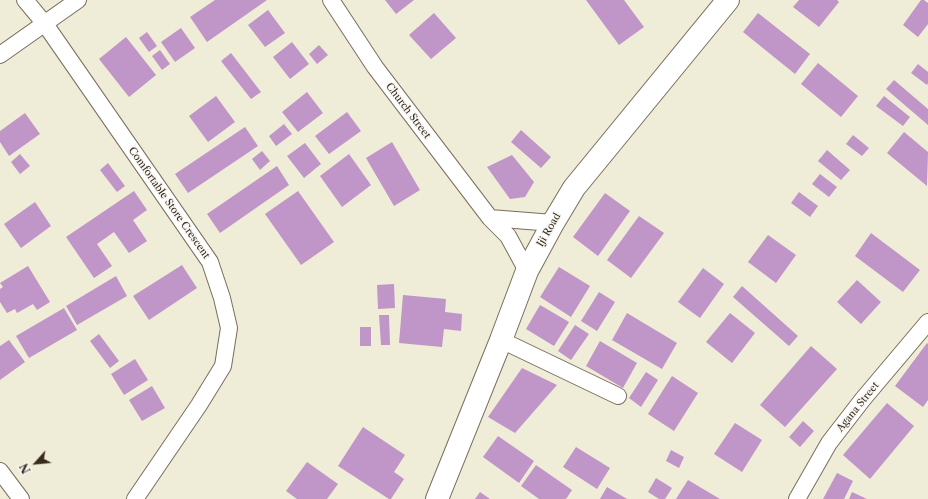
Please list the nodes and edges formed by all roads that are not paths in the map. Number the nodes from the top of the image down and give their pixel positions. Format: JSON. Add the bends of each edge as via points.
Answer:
{"nodes":[{"id":1,"x":25,"y":0,"type":"edge"},
{"id":2,"x":78,"y":0,"type":"edge"},
{"id":3,"x":331,"y":0,"type":"edge"},
{"id":4,"x":728,"y":0,"type":"edge"},
{"id":5,"x":45,"y":24,"type":"junction"},
{"id":6,"x":0,"y":55,"type":"edge"},
{"id":7,"x":490,"y":218,"type":"junction"},
{"id":8,"x":552,"y":223,"type":"junction"},
{"id":9,"x":527,"y":271,"type":"junction"},
{"id":10,"x":928,"y":322,"type":"edge"},
{"id":11,"x":501,"y":340,"type":"junction"},
{"id":12,"x":618,"y":396,"type":"dead end"},
{"id":13,"x":0,"y":471,"type":"edge"},
{"id":14,"x":21,"y":499,"type":"edge"},
{"id":15,"x":136,"y":499,"type":"edge"},
{"id":16,"x":436,"y":499,"type":"edge"},
{"id":17,"x":798,"y":499,"type":"edge"}],
"edges":[{"from":1,"to":5,"type":"street","name":"Comfortable Store Crescent"},
{"from":2,"to":5,"type":"street"},
{"from":3,"to":7,"type":"street","name":"Church Street","via":[[375,67]]},
{"from":4,"to":8,"type":"street","name":"Iji Road","via":[[574,188]]},
{"from":5,"to":6,"type":"street"},
{"from":5,"to":15,"type":"street","name":"Comfortable Store Crescent","via":[[210,262],[229,328],[223,366]]},
{"from":7,"to":8,"type":"street"},
{"from":7,"to":9,"type":"street","name":"Church Street","via":[[508,236]]},
{"from":8,"to":9,"type":"street","name":"Iji Road"},
{"from":9,"to":11,"type":"street","name":"Iji Road"},
{"from":10,"to":17,"type":"street","name":"Agana Street","via":[[829,443]]},
{"from":11,"to":12,"type":"street"},
{"from":11,"to":16,"type":"street","name":"Iji Road"},
{"from":13,"to":14,"type":"street"}]}
